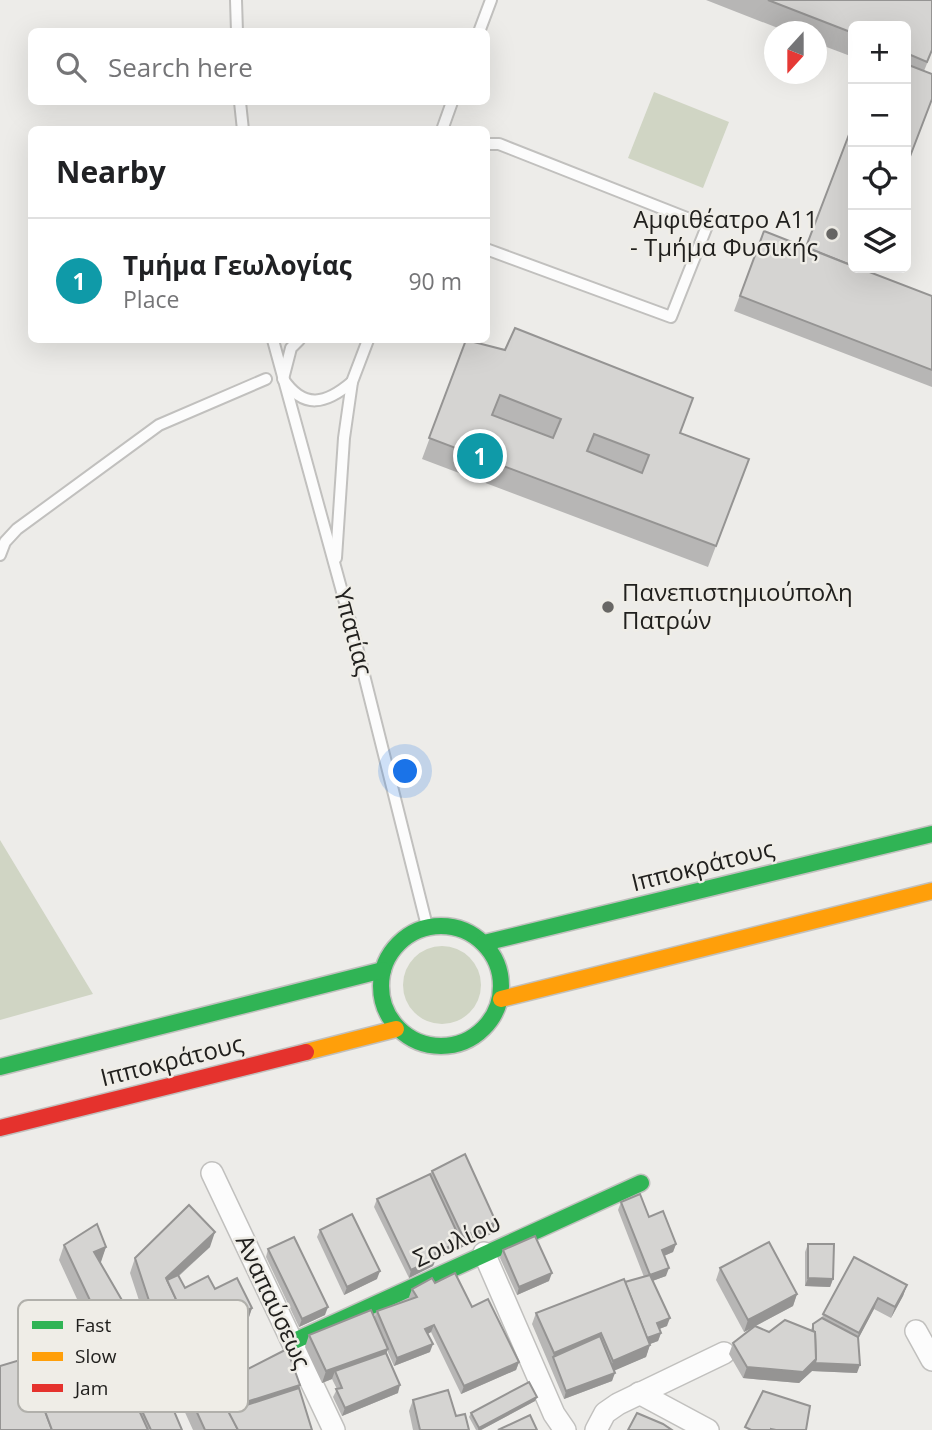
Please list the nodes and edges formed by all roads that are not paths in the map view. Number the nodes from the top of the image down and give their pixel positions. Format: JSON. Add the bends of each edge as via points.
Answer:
{"nodes":[{"id":1,"x":236,"y":0,"type":"edge"},
{"id":2,"x":491,"y":0,"type":"edge"},
{"id":3,"x":237,"y":28,"type":"edge"},
{"id":4,"x":480,"y":28,"type":"edge"},
{"id":5,"x":240,"y":105,"type":"edge"},
{"id":6,"x":451,"y":105,"type":"edge"},
{"id":7,"x":243,"y":126,"type":"edge"},
{"id":8,"x":443,"y":126,"type":"edge"},
{"id":9,"x":490,"y":144,"type":"edge"},
{"id":10,"x":490,"y":250,"type":"edge"},
{"id":11,"x":274,"y":343,"type":"edge"},
{"id":12,"x":296,"y":343,"type":"edge"},
{"id":13,"x":367,"y":343,"type":"edge"},
{"id":14,"x":266,"y":379,"type":"dead end"},
{"id":15,"x":283,"y":379,"type":"junction"},
{"id":16,"x":352,"y":382,"type":"junction"},
{"id":17,"x":0,"y":555,"type":"edge"},
{"id":18,"x":336,"y":571,"type":"junction"},
{"id":19,"x":932,"y":834,"type":"edge"},
{"id":20,"x":932,"y":891,"type":"edge"},
{"id":21,"x":427,"y":926,"type":"junction"},
{"id":22,"x":484,"y":943,"type":"junction"},
{"id":23,"x":383,"y":970,"type":"junction"},
{"id":24,"x":501,"y":999,"type":"junction"},
{"id":25,"x":396,"y":1029,"type":"junction"},
{"id":26,"x":0,"y":1067,"type":"edge"},
{"id":27,"x":0,"y":1128,"type":"edge"},
{"id":28,"x":212,"y":1173,"type":"dead end"},
{"id":29,"x":641,"y":1183,"type":"dead end"},
{"id":30,"x":484,"y":1254,"type":"junction"},
{"id":31,"x":916,"y":1331,"type":"dead end"},
{"id":32,"x":292,"y":1342,"type":"junction"},
{"id":33,"x":724,"y":1353,"type":"dead end"},
{"id":34,"x":932,"y":1360,"type":"edge"},
{"id":35,"x":639,"y":1393,"type":"junction"},
{"id":36,"x":334,"y":1430,"type":"edge"},
{"id":37,"x":565,"y":1430,"type":"edge"},
{"id":38,"x":596,"y":1430,"type":"edge"},
{"id":39,"x":708,"y":1430,"type":"edge"}],
"edges":[{"from":1,"to":3,"type":"lane"},
{"from":2,"to":4,"type":"lane"},
{"from":5,"to":7,"type":"lane"},
{"from":6,"to":8,"type":"lane"},
{"from":9,"to":10,"type":"lane","via":[[707,226],[671,317]]},
{"from":11,"to":15,"type":"lane","name":"Υπατίας"},
{"from":12,"to":15,"type":"lane"},
{"from":13,"to":16,"type":"lane"},
{"from":14,"to":17,"type":"lane","via":[[159,425],[17,529]]},
{"from":15,"to":16,"type":"lane","via":[[292,393],[321,400]]},
{"from":15,"to":18,"type":"lane","name":"Υπατίας"},
{"from":16,"to":18,"type":"lane"},
{"from":18,"to":21,"type":"lane","name":"Υπατίας"},
{"from":19,"to":22,"type":"street","name":"Ιπποκράτους"},
{"from":20,"to":24,"type":"street"},
{"from":21,"to":22,"type":"street","via":[[458,928]]},
{"from":21,"to":23,"type":"street","via":[[403,939]]},
{"from":22,"to":24,"type":"street","via":[[500,970]]},
{"from":23,"to":25,"type":"street","via":[[385,1008]]},
{"from":23,"to":26,"type":"street","name":"Ιπποκράτους"},
{"from":24,"to":25,"type":"street","via":[[487,1026],[465,1042],[427,1045]]},
{"from":25,"to":27,"type":"street","name":"Ιπποκράτους"},
{"from":28,"to":32,"type":"street","name":"Αναπαύσεως"},
{"from":29,"to":30,"type":"street","name":"Σουλίου"},
{"from":30,"to":32,"type":"street","name":"Σουλίου"},
{"from":30,"to":37,"type":"street"},
{"from":31,"to":34,"type":"street"},
{"from":32,"to":36,"type":"street","name":"Αναπαύσεως"},
{"from":33,"to":35,"type":"street"},
{"from":35,"to":38,"type":"street","via":[[605,1413]]},
{"from":35,"to":39,"type":"street"}]}
